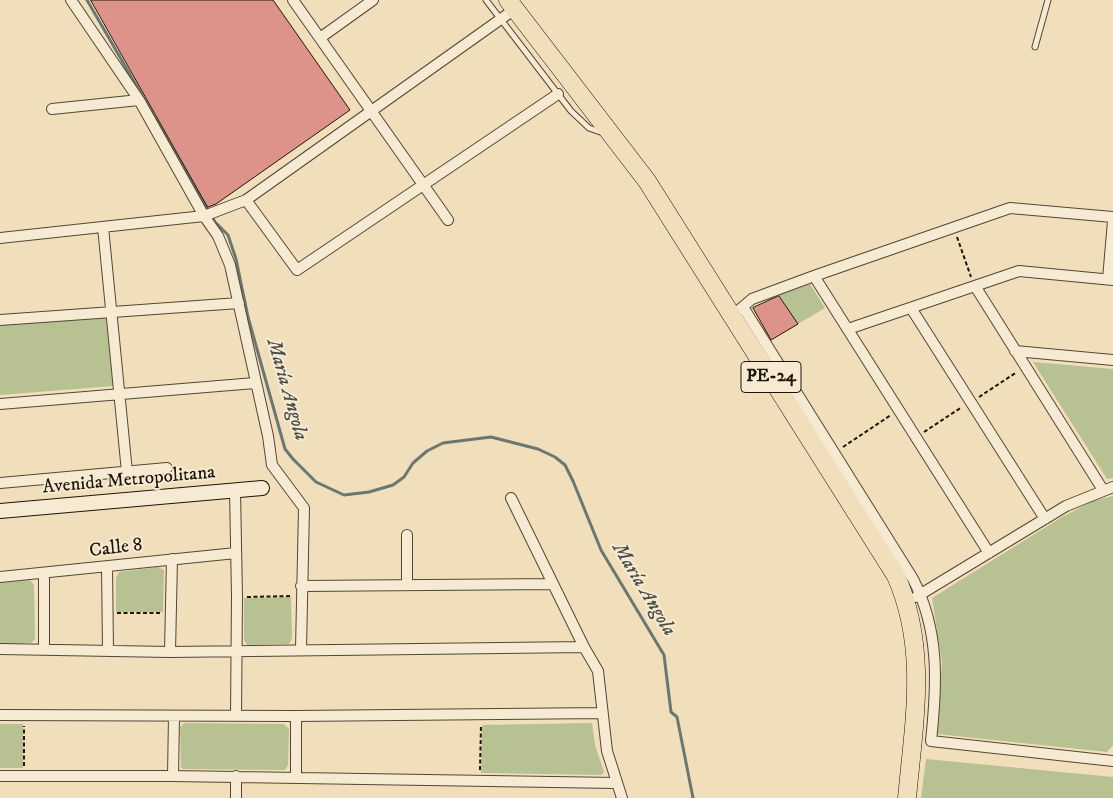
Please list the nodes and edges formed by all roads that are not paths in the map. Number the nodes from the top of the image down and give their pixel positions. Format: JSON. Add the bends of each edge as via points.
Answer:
{"nodes":[{"id":1,"x":71,"y":0,"type":"edge"},
{"id":2,"x":293,"y":0,"type":"edge"},
{"id":3,"x":373,"y":0,"type":"edge"},
{"id":4,"x":486,"y":0,"type":"edge"},
{"id":5,"x":1048,"y":0,"type":"edge"},
{"id":6,"x":512,"y":4,"type":"edge"},
{"id":7,"x":501,"y":19,"type":"junction"},
{"id":8,"x":320,"y":38,"type":"junction"},
{"id":9,"x":1035,"y":46,"type":"dead end"},
{"id":10,"x":558,"y":94,"type":"junction"},
{"id":11,"x":139,"y":100,"type":"junction"},
{"id":12,"x":52,"y":109,"type":"dead end"},
{"id":13,"x":372,"y":112,"type":"junction"},
{"id":14,"x":613,"y":136,"type":"junction"},
{"id":15,"x":422,"y":184,"type":"junction"},
{"id":16,"x":246,"y":200,"type":"junction"},
{"id":17,"x":208,"y":214,"type":"junction"},
{"id":18,"x":1113,"y":219,"type":"edge"},
{"id":19,"x":448,"y":220,"type":"dead end"},
{"id":20,"x":103,"y":227,"type":"junction"},
{"id":21,"x":0,"y":238,"type":"edge"},
{"id":22,"x":814,"y":276,"type":"junction"},
{"id":23,"x":1110,"y":280,"type":"edge"},
{"id":24,"x":975,"y":286,"type":"junction"},
{"id":25,"x":239,"y":303,"type":"junction"},
{"id":26,"x":912,"y":308,"type":"junction"},
{"id":27,"x":738,"y":311,"type":"junction"},
{"id":28,"x":112,"y":314,"type":"junction"},
{"id":29,"x":0,"y":320,"type":"edge"},
{"id":30,"x":848,"y":329,"type":"junction"},
{"id":31,"x":1016,"y":351,"type":"junction"},
{"id":32,"x":1113,"y":360,"type":"edge"},
{"id":33,"x":255,"y":383,"type":"junction"},
{"id":34,"x":120,"y":393,"type":"junction"},
{"id":35,"x":0,"y":404,"type":"edge"},
{"id":36,"x":167,"y":468,"type":"dead end"},
{"id":37,"x":127,"y":472,"type":"junction"},
{"id":38,"x":0,"y":483,"type":"edge"},
{"id":39,"x":262,"y":488,"type":"dead end"},
{"id":40,"x":1108,"y":488,"type":"edge"},
{"id":41,"x":235,"y":490,"type":"junction"},
{"id":42,"x":511,"y":498,"type":"dead end"},
{"id":43,"x":0,"y":511,"type":"edge"},
{"id":44,"x":1044,"y":519,"type":"junction"},
{"id":45,"x":406,"y":535,"type":"dead end"},
{"id":46,"x":236,"y":553,"type":"junction"},
{"id":47,"x":989,"y":553,"type":"junction"},
{"id":48,"x":172,"y":560,"type":"junction"},
{"id":49,"x":107,"y":568,"type":"junction"},
{"id":50,"x":44,"y":574,"type":"junction"},
{"id":51,"x":0,"y":577,"type":"edge"},
{"id":52,"x":553,"y":584,"type":"junction"},
{"id":53,"x":407,"y":585,"type":"junction"},
{"id":54,"x":301,"y":591,"type":"junction"},
{"id":55,"x":914,"y":598,"type":"junction"},
{"id":56,"x":584,"y":647,"type":"junction"},
{"id":57,"x":0,"y":649,"type":"edge"},
{"id":58,"x":44,"y":649,"type":"junction"},
{"id":59,"x":108,"y":650,"type":"junction"},
{"id":60,"x":301,"y":650,"type":"junction"},
{"id":61,"x":236,"y":651,"type":"junction"},
{"id":62,"x":170,"y":652,"type":"junction"},
{"id":63,"x":602,"y":713,"type":"junction"},
{"id":64,"x":0,"y":715,"type":"edge"},
{"id":65,"x":174,"y":716,"type":"junction"},
{"id":66,"x":236,"y":716,"type":"junction"},
{"id":67,"x":296,"y":716,"type":"junction"},
{"id":68,"x":1113,"y":761,"type":"edge"},
{"id":69,"x":0,"y":776,"type":"edge"},
{"id":70,"x":173,"y":776,"type":"junction"},
{"id":71,"x":236,"y":776,"type":"junction"},
{"id":72,"x":296,"y":776,"type":"junction"},
{"id":73,"x":616,"y":782,"type":"junction"},
{"id":74,"x":236,"y":798,"type":"edge"},
{"id":75,"x":622,"y":798,"type":"edge"},
{"id":76,"x":907,"y":798,"type":"edge"}],
"edges":[{"from":1,"to":11,"type":"street"},
{"from":2,"to":8,"type":"street"},
{"from":3,"to":8,"type":"street"},
{"from":4,"to":7,"type":"lane"},
{"from":5,"to":9,"type":"lane"},
{"from":6,"to":7,"type":"street"},
{"from":6,"to":14,"type":"highway","number":"PE-24"},
{"from":7,"to":10,"type":"lane"},
{"from":7,"to":13,"type":"street"},
{"from":8,"to":13,"type":"street"},
{"from":10,"to":14,"type":"lane","via":[[589,128]]},
{"from":10,"to":15,"type":"street"},
{"from":11,"to":12,"type":"street"},
{"from":11,"to":17,"type":"street"},
{"from":13,"to":15,"type":"street"},
{"from":13,"to":16,"type":"street"},
{"from":14,"to":27,"type":"highway","number":"PE-24"},
{"from":15,"to":16,"type":"street","via":[[297,270]]},
{"from":15,"to":19,"type":"street"},
{"from":16,"to":17,"type":"street"},
{"from":17,"to":20,"type":"street"},
{"from":17,"to":25,"type":"street","via":[[230,265]]},
{"from":18,"to":22,"type":"street","via":[[1010,208]]},
{"from":18,"to":23,"type":"street"},
{"from":20,"to":21,"type":"street"},
{"from":20,"to":28,"type":"street"},
{"from":22,"to":27,"type":"street","via":[[752,299]]},
{"from":22,"to":30,"type":"street"},
{"from":23,"to":24,"type":"street","via":[[1019,271]]},
{"from":24,"to":26,"type":"street"},
{"from":24,"to":31,"type":"street"},
{"from":25,"to":28,"type":"street"},
{"from":25,"to":33,"type":"street"},
{"from":26,"to":30,"type":"street"},
{"from":26,"to":44,"type":"street"},
{"from":27,"to":55,"type":"highway","number":"PE-24","via":[[896,576]]},
{"from":27,"to":55,"type":"street","via":[[834,453]]},
{"from":28,"to":29,"type":"street"},
{"from":28,"to":34,"type":"street"},
{"from":30,"to":47,"type":"street"},
{"from":31,"to":32,"type":"street"},
{"from":31,"to":40,"type":"street"},
{"from":33,"to":34,"type":"street"},
{"from":33,"to":54,"type":"street","via":[[272,466],[304,508]]},
{"from":34,"to":35,"type":"street"},
{"from":34,"to":37,"type":"street"},
{"from":36,"to":37,"type":"street"},
{"from":37,"to":38,"type":"street"},
{"from":39,"to":41,"type":"street","name":"Avenida Metropolitana"},
{"from":40,"to":44,"type":"street"},
{"from":41,"to":43,"type":"street","name":"Avenida Metropolitana"},
{"from":41,"to":46,"type":"street"},
{"from":42,"to":52,"type":"street"},
{"from":44,"to":47,"type":"street"},
{"from":45,"to":53,"type":"street"},
{"from":46,"to":48,"type":"street","name":"Calle 8"},
{"from":46,"to":61,"type":"street"},
{"from":47,"to":55,"type":"street"},
{"from":48,"to":49,"type":"street","name":"Calle 8"},
{"from":48,"to":62,"type":"street"},
{"from":49,"to":50,"type":"street","name":"Calle 8"},
{"from":49,"to":59,"type":"street"},
{"from":50,"to":51,"type":"street","name":"Calle 8"},
{"from":50,"to":58,"type":"street"},
{"from":52,"to":53,"type":"street"},
{"from":52,"to":56,"type":"street"},
{"from":53,"to":54,"type":"street"},
{"from":54,"to":60,"type":"street"},
{"from":55,"to":68,"type":"street","via":[[932,635],[936,665],[931,741]]},
{"from":55,"to":76,"type":"highway","number":"PE-24","via":[[918,684]]},
{"from":56,"to":60,"type":"street"},
{"from":56,"to":63,"type":"street","via":[[598,671]]},
{"from":57,"to":58,"type":"street"},
{"from":58,"to":59,"type":"street"},
{"from":59,"to":62,"type":"street"},
{"from":60,"to":61,"type":"street"},
{"from":61,"to":62,"type":"street"},
{"from":61,"to":66,"type":"street"},
{"from":63,"to":67,"type":"street"},
{"from":63,"to":73,"type":"street","via":[[607,751]]},
{"from":64,"to":65,"type":"street"},
{"from":65,"to":66,"type":"street"},
{"from":65,"to":70,"type":"street"},
{"from":66,"to":67,"type":"street"},
{"from":67,"to":72,"type":"street"},
{"from":69,"to":70,"type":"street"},
{"from":70,"to":71,"type":"street"},
{"from":71,"to":72,"type":"street"},
{"from":71,"to":74,"type":"street"},
{"from":72,"to":73,"type":"street"},
{"from":73,"to":75,"type":"street"}]}
